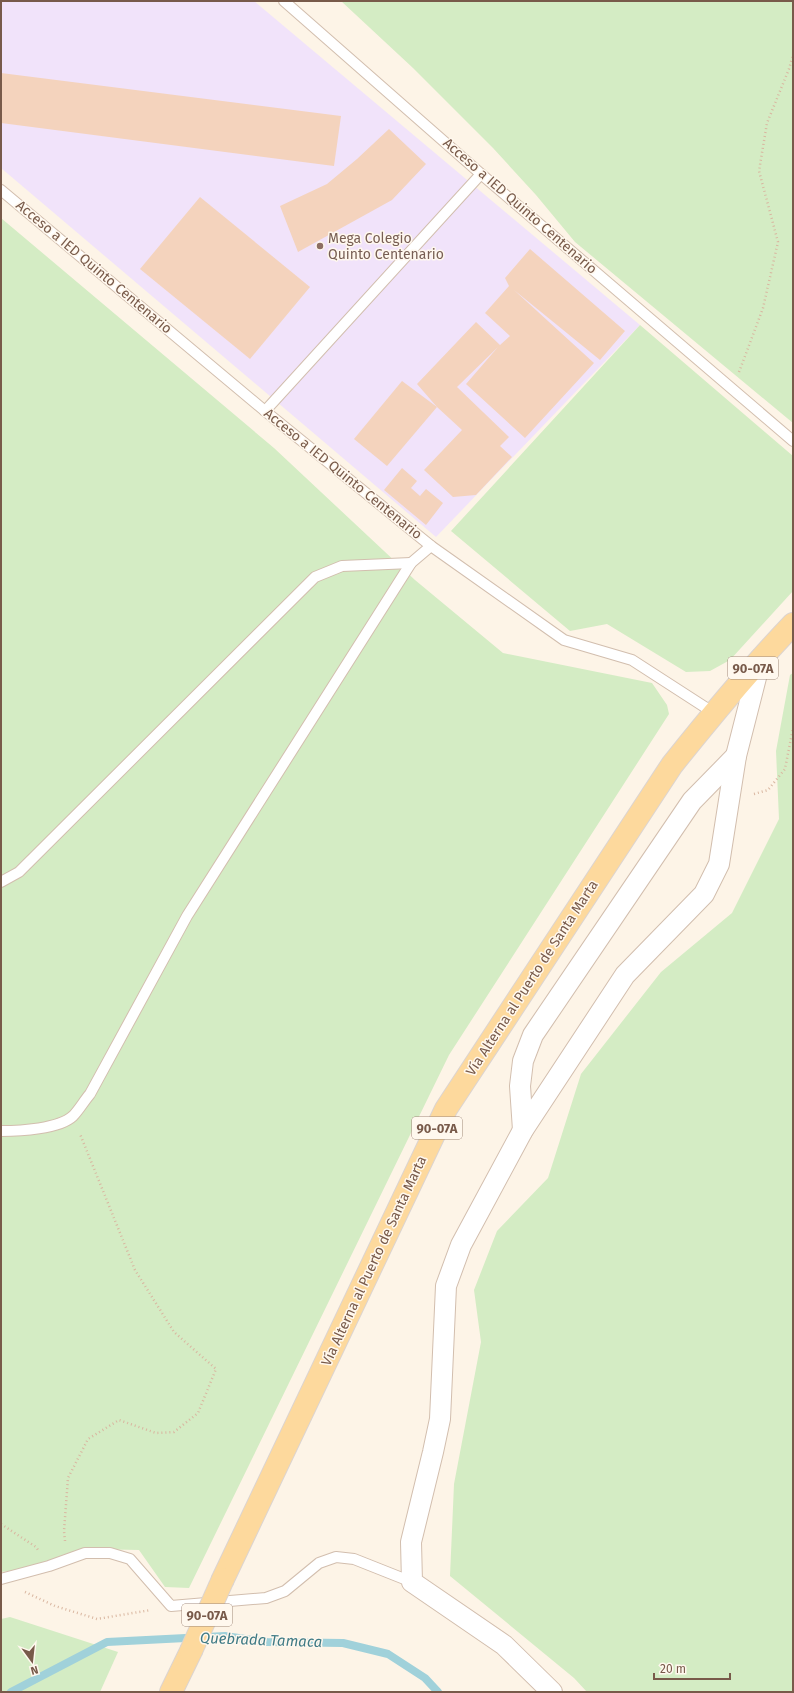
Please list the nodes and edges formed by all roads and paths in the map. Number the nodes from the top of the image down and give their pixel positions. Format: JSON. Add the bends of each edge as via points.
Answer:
{"nodes":[{"id":1,"x":284,"y":1,"type":"edge"},
{"id":2,"x":793,"y":55,"type":"edge"},
{"id":3,"x":481,"y":174,"type":"junction"},
{"id":4,"x":1,"y":190,"type":"edge"},
{"id":5,"x":732,"y":389,"type":"junction"},
{"id":6,"x":265,"y":411,"type":"junction"},
{"id":7,"x":793,"y":441,"type":"edge"},
{"id":8,"x":431,"y":546,"type":"junction"},
{"id":9,"x":410,"y":563,"type":"junction"},
{"id":10,"x":793,"y":624,"type":"edge"},
{"id":11,"x":761,"y":658,"type":"junction"},
{"id":12,"x":714,"y":713,"type":"junction"},
{"id":13,"x":793,"y":728,"type":"edge"},
{"id":14,"x":736,"y":756,"type":"junction"},
{"id":15,"x":728,"y":802,"type":"junction"},
{"id":16,"x":1,"y":882,"type":"edge"},
{"id":17,"x":72,"y":1117,"type":"junction"},
{"id":18,"x":523,"y":1130,"type":"junction"},
{"id":19,"x":1,"y":1131,"type":"edge"},
{"id":20,"x":1,"y":1524,"type":"edge"},
{"id":21,"x":68,"y":1559,"type":"junction"},
{"id":22,"x":49,"y":1566,"type":"junction"},
{"id":23,"x":1,"y":1579,"type":"edge"},
{"id":24,"x":412,"y":1582,"type":"junction"},
{"id":25,"x":21,"y":1590,"type":"dead end"},
{"id":26,"x":171,"y":1606,"type":"junction"},
{"id":27,"x":171,"y":1692,"type":"edge"},
{"id":28,"x":552,"y":1692,"type":"edge"}],
"edges":[{"from":1,"to":3,"type":"lane","name":"Acceso a IED Quinto Centenario"},
{"from":2,"to":5,"type":"path","via":[[767,123],[759,171],[778,242],[763,308]]},
{"from":3,"to":5,"type":"lane","name":"Acceso a IED Quinto Centenario"},
{"from":3,"to":6,"type":"lane"},
{"from":4,"to":6,"type":"lane","name":"Acceso a IED Quinto Centenario"},
{"from":5,"to":7,"type":"lane","name":"Acceso a IED Quinto Centenario"},
{"from":6,"to":8,"type":"lane","name":"Acceso a IED Quinto Centenario"},
{"from":8,"to":9,"type":"lane"},
{"from":8,"to":12,"type":"lane","name":"Acceso a IED Quinto Centenario","via":[[564,640],[632,660]]},
{"from":9,"to":16,"type":"lane","via":[[342,566],[315,577],[19,872]]},
{"from":9,"to":17,"type":"lane","via":[[187,916],[90,1094]]},
{"from":10,"to":11,"type":"main road","name":"Vía Alterna al Puerto de Santa Marta","number":"90-07A"},
{"from":11,"to":12,"type":"main road","name":"Vía Alterna al Puerto de Santa Marta","number":"90-07A"},
{"from":11,"to":14,"type":"street"},
{"from":12,"to":27,"type":"main road","name":"Vía Alterna al Puerto de Santa Marta","number":"90-07A","bridge":true,"via":[[672,765],[446,1109]]},
{"from":13,"to":15,"type":"path","via":[[785,770],[768,790]]},
{"from":14,"to":15,"type":"street"},
{"from":14,"to":18,"type":"street","via":[[692,800],[533,1035],[523,1061],[521,1079]]},
{"from":15,"to":18,"type":"street","via":[[719,864],[704,894],[625,975]]},
{"from":17,"to":19,"type":"lane","via":[[57,1124],[19,1131]]},
{"from":17,"to":21,"type":"path","via":[[135,1270],[174,1332],[216,1368],[198,1413],[174,1432],[156,1433],[119,1420],[88,1439],[68,1478],[64,1531]]},
{"from":18,"to":24,"type":"street","via":[[461,1245],[446,1286],[440,1419],[411,1542]]},
{"from":20,"to":22,"type":"path","via":[[36,1547]]},
{"from":21,"to":22,"type":"lane"},
{"from":21,"to":26,"type":"lane","via":[[85,1553],[110,1553],[130,1559]]},
{"from":22,"to":23,"type":"lane"},
{"from":24,"to":26,"type":"lane","via":[[354,1559],[336,1557],[319,1563],[285,1591],[266,1598]]},
{"from":24,"to":28,"type":"street","via":[[504,1645]]},
{"from":25,"to":26,"type":"path","via":[[55,1606],[97,1619]]}]}
